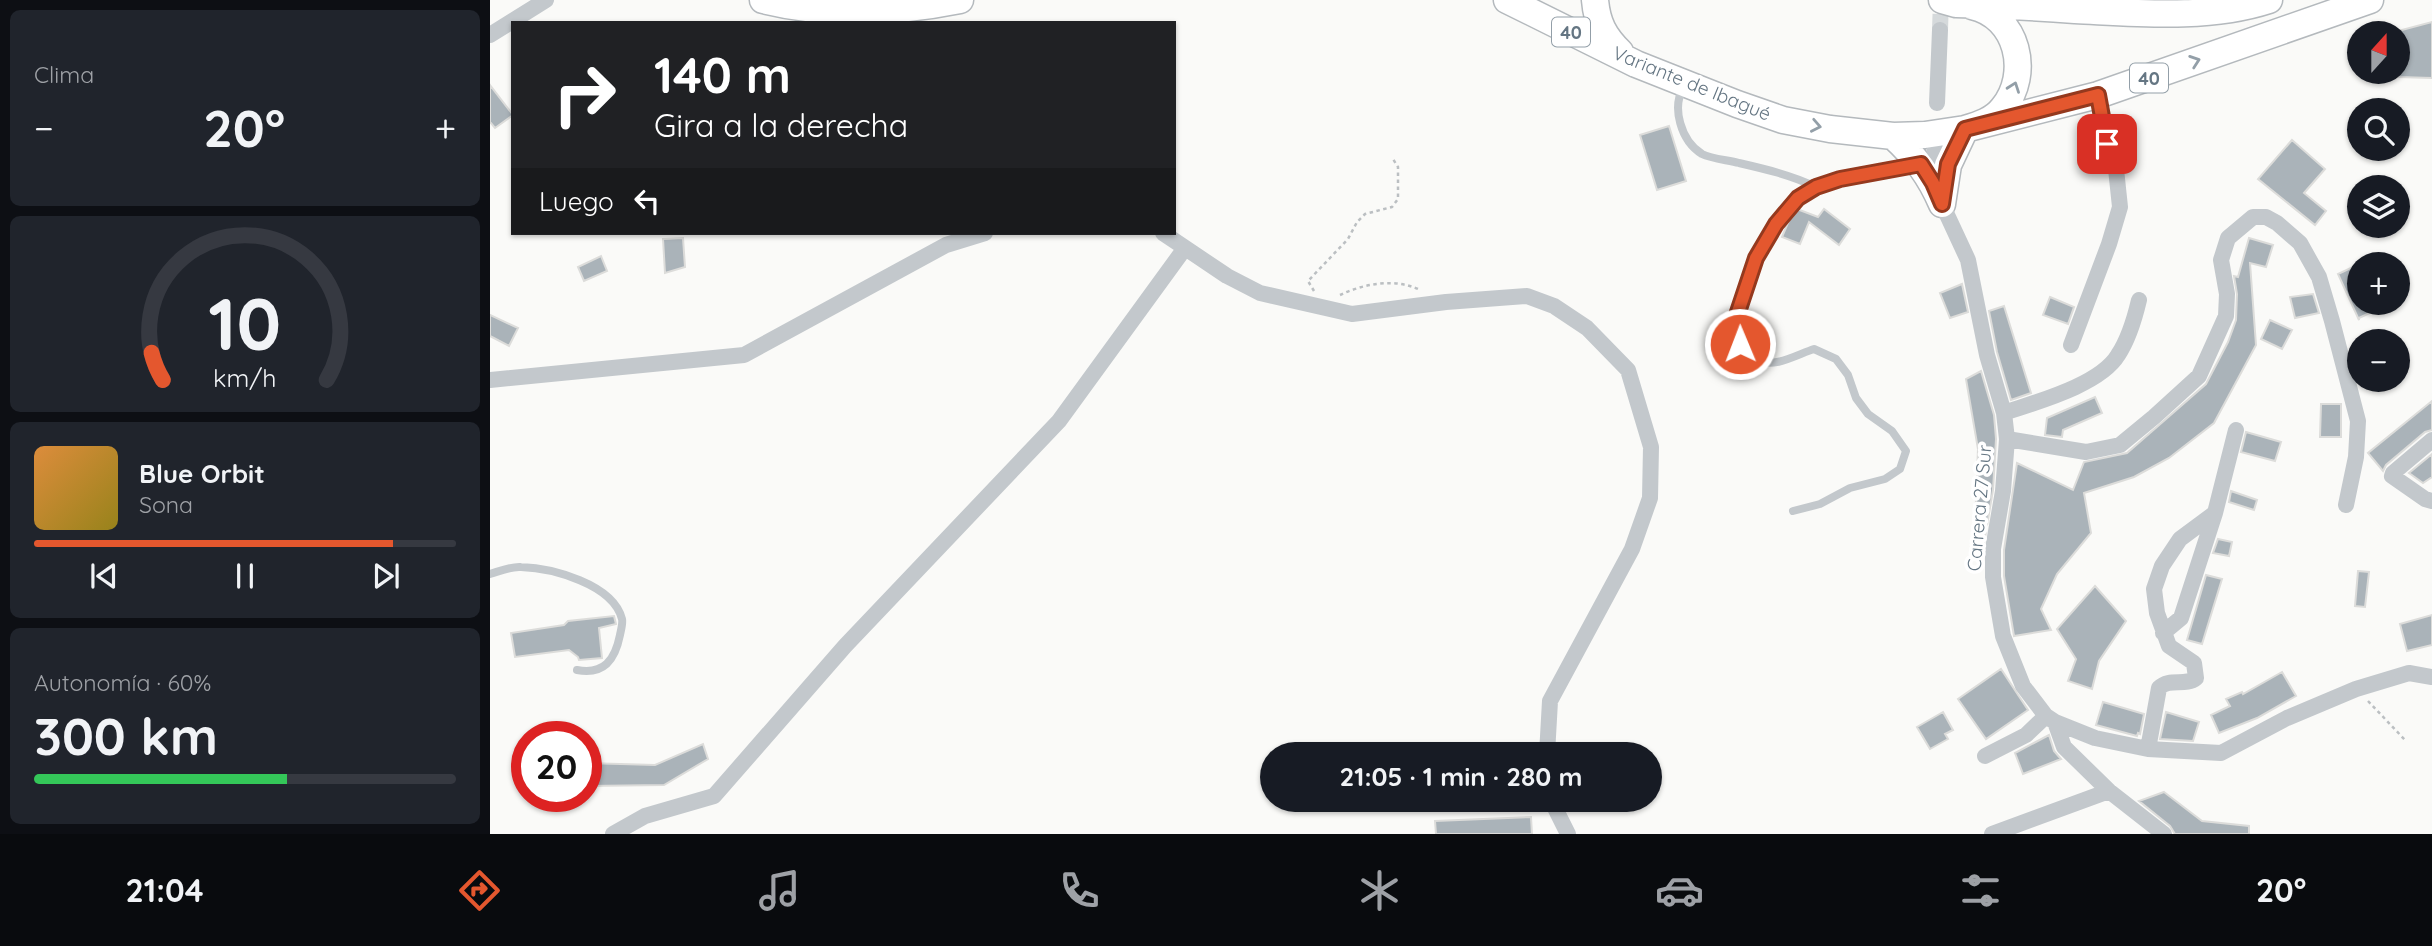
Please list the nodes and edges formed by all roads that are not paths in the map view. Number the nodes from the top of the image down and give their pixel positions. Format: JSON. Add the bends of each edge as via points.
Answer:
{"nodes":[{"id":1,"x":546,"y":0,"type":"edge"},
{"id":2,"x":763,"y":0,"type":"edge"},
{"id":3,"x":960,"y":0,"type":"edge"},
{"id":4,"x":1507,"y":0,"type":"edge"},
{"id":5,"x":1595,"y":0,"type":"edge"},
{"id":6,"x":2269,"y":0,"type":"edge"},
{"id":7,"x":2370,"y":0,"type":"edge"},
{"id":8,"x":1949,"y":2,"type":"edge"},
{"id":9,"x":512,"y":21,"type":"edge"},
{"id":10,"x":511,"y":22,"type":"edge"},
{"id":11,"x":1940,"y":30,"type":"tunnel mouth"},
{"id":12,"x":490,"y":35,"type":"edge"},
{"id":13,"x":1636,"y":64,"type":"junction"},
{"id":14,"x":1686,"y":85,"type":"junction"},
{"id":15,"x":2098,"y":95,"type":"junction"},
{"id":16,"x":1937,"y":103,"type":"dead end"},
{"id":17,"x":1965,"y":129,"type":"junction"},
{"id":18,"x":1893,"y":136,"type":"junction"},
{"id":19,"x":1928,"y":154,"type":"junction"},
{"id":20,"x":1816,"y":187,"type":"junction"},
{"id":21,"x":1942,"y":204,"type":"junction"},
{"id":22,"x":978,"y":235,"type":"edge"},
{"id":23,"x":1166,"y":235,"type":"edge"},
{"id":24,"x":1185,"y":248,"type":"junction"},
{"id":25,"x":2139,"y":300,"type":"dead end"},
{"id":26,"x":2071,"y":345,"type":"dead end"},
{"id":27,"x":490,"y":380,"type":"edge"},
{"id":28,"x":2004,"y":413,"type":"junction"},
{"id":29,"x":2236,"y":430,"type":"dead end"},
{"id":30,"x":2007,"y":439,"type":"junction"},
{"id":31,"x":2432,"y":440,"type":"edge"},
{"id":32,"x":2432,"y":501,"type":"edge"},
{"id":33,"x":2346,"y":505,"type":"dead end"},
{"id":34,"x":1793,"y":512,"type":"dead end"},
{"id":35,"x":2215,"y":513,"type":"junction"},
{"id":36,"x":490,"y":574,"type":"edge"},
{"id":37,"x":2163,"y":633,"type":"junction"},
{"id":38,"x":577,"y":670,"type":"dead end"},
{"id":39,"x":2432,"y":677,"type":"edge"},
{"id":40,"x":2050,"y":719,"type":"junction"},
{"id":41,"x":1547,"y":742,"type":"edge"},
{"id":42,"x":2148,"y":749,"type":"junction"},
{"id":43,"x":1985,"y":756,"type":"dead end"},
{"id":44,"x":2109,"y":792,"type":"junction"},
{"id":45,"x":1557,"y":812,"type":"edge"},
{"id":46,"x":613,"y":834,"type":"edge"},
{"id":47,"x":1568,"y":834,"type":"edge"},
{"id":48,"x":1992,"y":834,"type":"edge"},
{"id":49,"x":2164,"y":834,"type":"edge"}],
"edges":[{"from":1,"to":9,"type":"street"},
{"from":2,"to":3,"type":"highway","via":[[822,11],[888,10]]},
{"from":4,"to":13,"type":"highway","name":"Variante de Ibagué","number":"40"},
{"from":5,"to":13,"type":"highway","via":[[1606,38]]},
{"from":6,"to":8,"type":"highway","via":[[2152,14]]},
{"from":15,"to":7,"type":"highway","name":"Variante de Ibagué","number":"40","one_way":true},
{"from":17,"to":8,"type":"highway","one_way":true,"via":[[1985,123],[2002,110],[2019,73],[2017,52],[2009,33],[1995,18],[1977,7]]},
{"from":10,"to":12,"type":"street"},
{"from":11,"to":16,"type":"street"},
{"from":13,"to":14,"type":"highway","name":"Variante de Ibagué","number":"40"},
{"from":14,"to":18,"type":"highway","name":"Variante de Ibagué","number":"40","one_way":true,"via":[[1783,120]]},
{"from":14,"to":20,"type":"lane","via":[[1677,108],[1681,127],[1703,154]]},
{"from":15,"to":17,"type":"highway","name":"Variante de Ibagué","number":"40"},
{"from":15,"to":26,"type":"street","via":[[2120,207]]},
{"from":17,"to":18,"type":"highway","name":"Variante de Ibagué","number":"40"},
{"from":17,"to":21,"type":"highway","via":[[1948,164]]},
{"from":18,"to":19,"type":"highway"},
{"from":19,"to":20,"type":"lane"},
{"from":19,"to":21,"type":"highway"},
{"from":20,"to":34,"type":"lane","via":[[1798,198],[1776,224],[1756,258],[1736,318],[1740,344],[1759,361],[1780,362],[1814,349],[1836,359],[1868,414],[1892,431],[1906,451],[1900,469],[1885,479]]},
{"from":21,"to":28,"type":"street","name":"Carrera 27 Sur","via":[[1968,260]]},
{"from":22,"to":27,"type":"street","via":[[946,245],[744,355]]},
{"from":23,"to":24,"type":"street"},
{"from":24,"to":41,"type":"street","via":[[1260,293],[1352,314],[1527,296],[1554,306],[1587,328],[1628,370],[1651,447],[1650,498],[1632,549],[1549,701]]},
{"from":24,"to":46,"type":"street","via":[[1059,421],[845,646],[714,796],[645,816]]},
{"from":25,"to":28,"type":"street","via":[[2118,355],[2107,369],[2070,390]]},
{"from":28,"to":30,"type":"street","name":"Carrera 27 Sur"},
{"from":29,"to":35,"type":"street"},
{"from":30,"to":33,"type":"street","via":[[2086,452],[2120,445],[2199,376],[2226,316],[2221,260],[2228,238],[2253,218],[2266,217],[2300,243],[2319,277],[2358,421]]},
{"from":30,"to":40,"type":"street","name":"Carrera 27 Sur","via":[[1993,577],[2003,636],[2023,686]]},
{"from":31,"to":32,"type":"street","via":[[2392,476]]},
{"from":35,"to":37,"type":"street","via":[[2182,618]]},
{"from":35,"to":37,"type":"street","via":[[2180,539],[2162,566],[2154,589]]},
{"from":36,"to":38,"type":"lane","via":[[519,566],[565,574],[601,592],[614,606],[622,619],[613,656],[606,665],[589,672]]},
{"from":37,"to":42,"type":"street","via":[[2169,646],[2196,666],[2196,678],[2166,682],[2159,688]]},
{"from":39,"to":42,"type":"street","via":[[2409,673],[2356,689],[2221,753]]},
{"from":40,"to":42,"type":"street","via":[[2095,738]]},
{"from":40,"to":43,"type":"street"},
{"from":40,"to":44,"type":"street","name":"Carrera 27 Sur","via":[[2064,747]]},
{"from":44,"to":48,"type":"street"},
{"from":44,"to":49,"type":"street","name":"Carrera 27 Sur"},
{"from":45,"to":47,"type":"street"}]}
